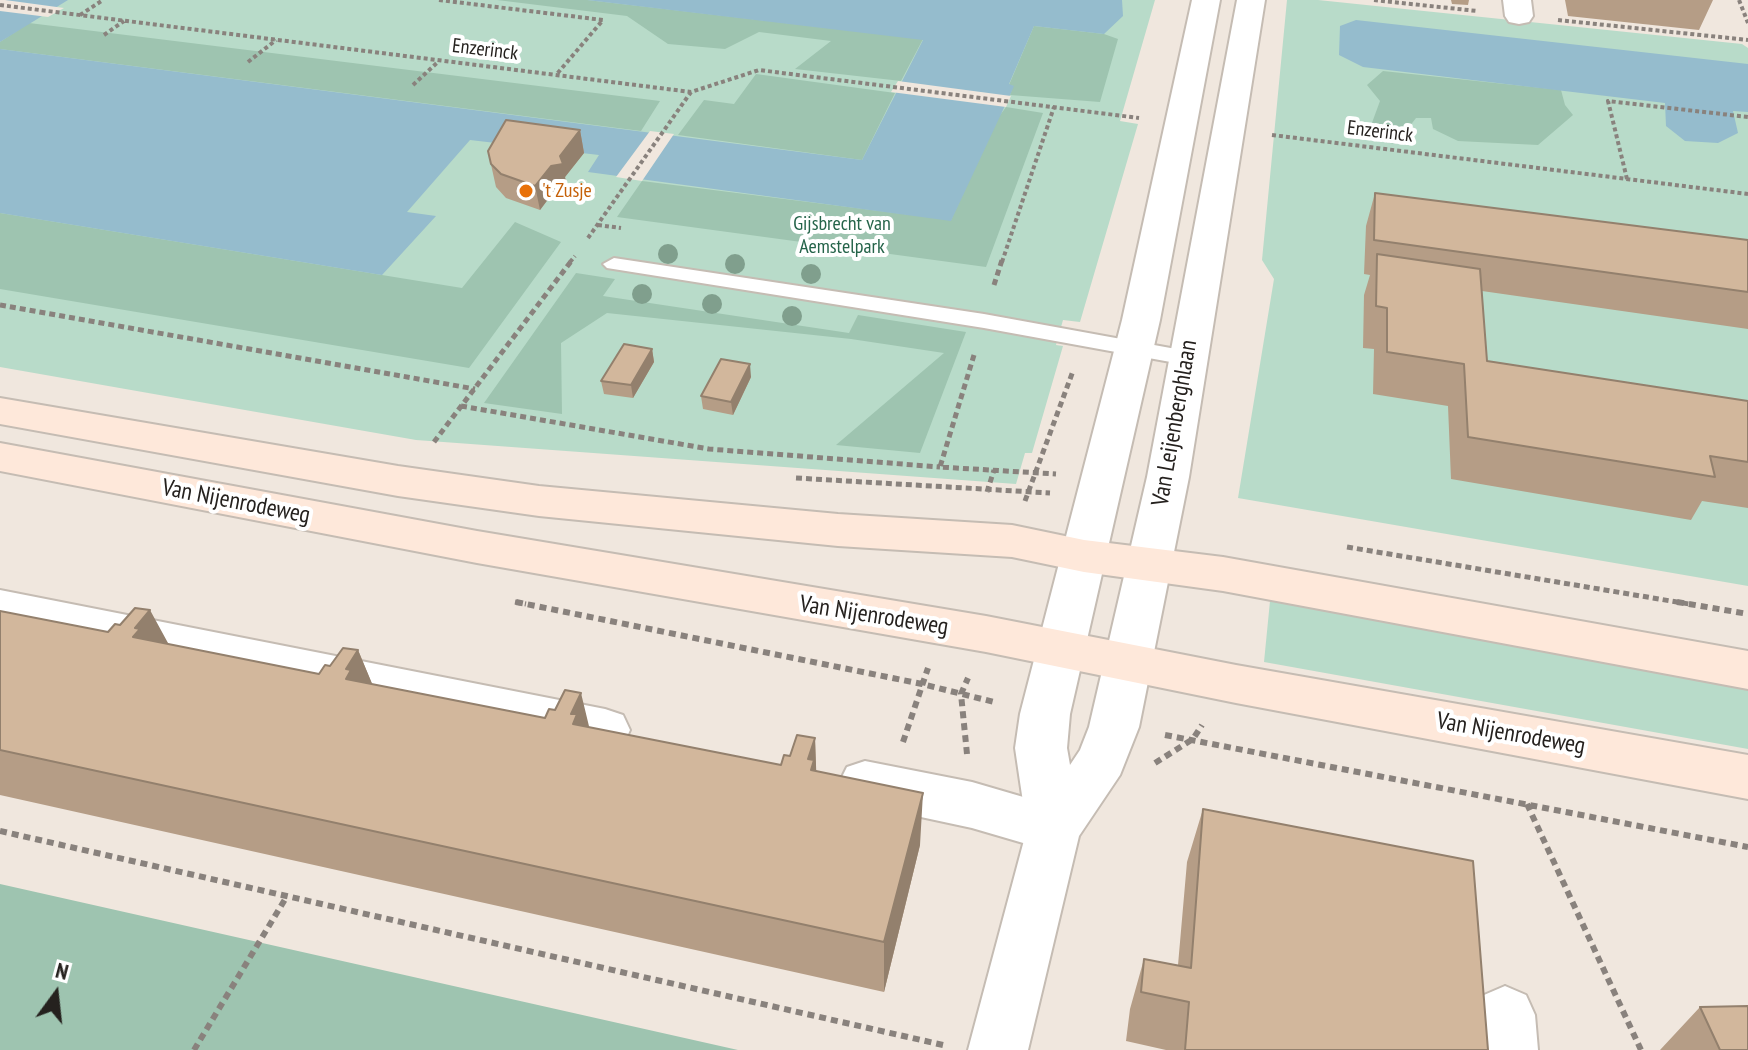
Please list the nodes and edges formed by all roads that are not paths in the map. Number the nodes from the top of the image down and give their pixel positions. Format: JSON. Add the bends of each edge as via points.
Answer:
{"nodes":[{"id":1,"x":1206,"y":0,"type":"edge"},
{"id":2,"x":1251,"y":0,"type":"edge"},
{"id":3,"x":614,"y":264,"type":"dead end"},
{"id":4,"x":1134,"y":349,"type":"junction"},
{"id":5,"x":1187,"y":358,"type":"junction"},
{"id":6,"x":0,"y":411,"type":"edge"},
{"id":7,"x":0,"y":457,"type":"edge"},
{"id":8,"x":1084,"y":556,"type":"junction"},
{"id":9,"x":1148,"y":565,"type":"junction"},
{"id":10,"x":0,"y":607,"type":"edge"},
{"id":11,"x":1061,"y":649,"type":"junction"},
{"id":12,"x":1126,"y":662,"type":"junction"},
{"id":13,"x":1748,"y":670,"type":"edge"},
{"id":14,"x":654,"y":740,"type":"edge"},
{"id":15,"x":825,"y":775,"type":"edge"},
{"id":16,"x":1748,"y":777,"type":"edge"},
{"id":17,"x":1054,"y":829,"type":"junction"},
{"id":18,"x":975,"y":1048,"type":"edge"}],
"edges":[{"from":1,"to":4,"type":"street","name":"Van Leijenberghlaan"},
{"from":2,"to":5,"type":"street","name":"Van Leijenberghlaan"},
{"from":3,"to":4,"type":"lane"},
{"from":4,"to":5,"type":"lane"},
{"from":4,"to":8,"type":"street","name":"Van Leijenberghlaan"},
{"from":5,"to":9,"type":"street","name":"Van Leijenberghlaan"},
{"from":6,"to":8,"type":"main road","name":"Van Nijenrodeweg","via":[[539,501],[1012,541]]},
{"from":7,"to":11,"type":"main road","name":"Van Nijenrodeweg"},
{"from":8,"to":9,"type":"main road","name":"Van Nijenrodeweg"},
{"from":8,"to":11,"type":"street","name":"Van Leijenberghlaan"},
{"from":9,"to":12,"type":"street","name":"Van Leijenberghlaan"},
{"from":9,"to":13,"type":"main road","name":"Van Nijenrodeweg","via":[[1223,574]]},
{"from":10,"to":14,"type":"street"},
{"from":11,"to":12,"type":"main road","name":"Van Nijenrodeweg"},
{"from":11,"to":17,"type":"street","name":"Van Leijenberghlaan","via":[[1041,748]]},
{"from":12,"to":16,"type":"main road","name":"Van Nijenrodeweg"},
{"from":12,"to":17,"type":"street","name":"Van Leijenberghlaan","via":[[1102,760]]},
{"from":15,"to":17,"type":"street","via":[[972,805]]},
{"from":17,"to":18,"type":"street","name":"Van Leijenberghlaan"}]}
